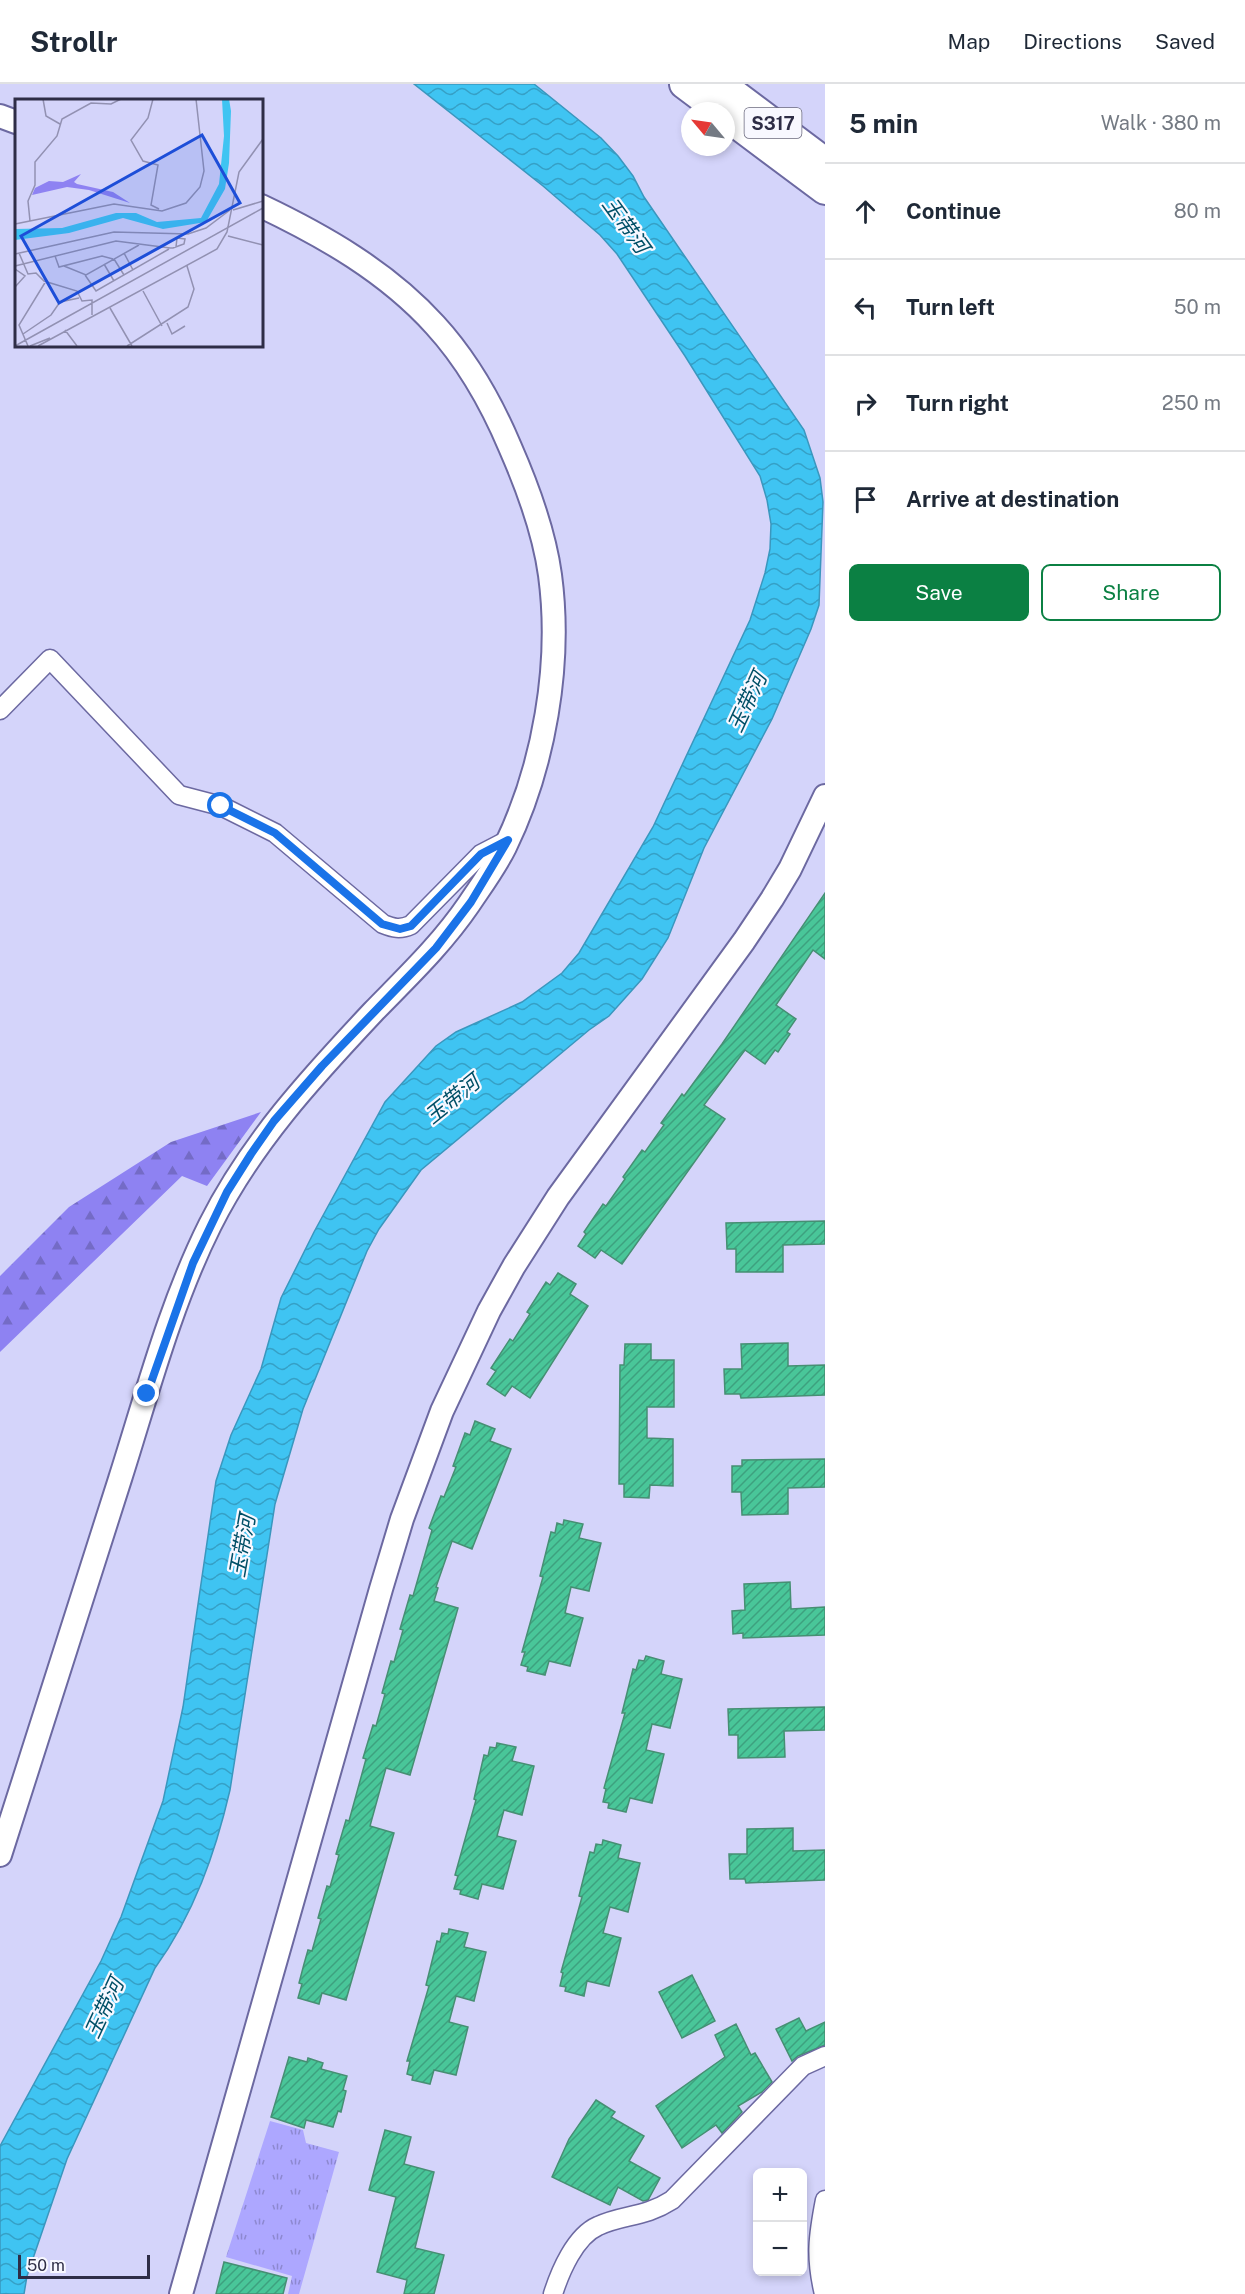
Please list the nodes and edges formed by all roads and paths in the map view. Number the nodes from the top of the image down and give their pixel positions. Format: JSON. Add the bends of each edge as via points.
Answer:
{"nodes":[{"id":1,"x":684,"y":84,"type":"edge"},
{"id":2,"x":721,"y":84,"type":"edge"},
{"id":3,"x":708,"y":102,"type":"edge"},
{"id":4,"x":0,"y":116,"type":"edge"},
{"id":5,"x":15,"y":122,"type":"edge"},
{"id":6,"x":735,"y":123,"type":"edge"},
{"id":7,"x":825,"y":162,"type":"edge"},
{"id":8,"x":825,"y":190,"type":"edge"},
{"id":9,"x":262,"y":206,"type":"edge"},
{"id":10,"x":0,"y":710,"type":"edge"},
{"id":11,"x":825,"y":796,"type":"edge"},
{"id":12,"x":508,"y":840,"type":"junction"},
{"id":13,"x":0,"y":1855,"type":"edge"},
{"id":14,"x":825,"y":2056,"type":"edge"},
{"id":15,"x":825,"y":2200,"type":"edge"},
{"id":16,"x":181,"y":2294,"type":"edge"},
{"id":17,"x":553,"y":2294,"type":"edge"},
{"id":18,"x":824,"y":2294,"type":"edge"}],
"edges":[{"from":1,"to":3,"type":"main road","number":"S317"},
{"from":2,"to":7,"type":"main road","number":"S317"},
{"from":4,"to":5,"type":"street"},
{"from":6,"to":8,"type":"main road","number":"S317"},
{"from":9,"to":12,"type":"street","via":[[350,253],[431,320],[474,375],[517,464],[545,551],[554,632],[540,745]]},
{"from":10,"to":12,"type":"street","via":[[50,659],[179,795],[221,806],[275,833],[382,924],[393,928],[411,926],[481,854]]},
{"from":11,"to":16,"type":"street","via":[[784,879],[744,941],[534,1233],[489,1311],[442,1410],[396,1539]]},
{"from":12,"to":13,"type":"street","via":[[471,902],[436,948],[274,1121],[227,1192],[208,1229],[154,1372]]},
{"from":14,"to":17,"type":"street","via":[[803,2066],[672,2200],[647,2213],[597,2226],[584,2237],[567,2259]]},
{"from":15,"to":18,"type":"street","via":[[817,2238],[818,2271]]}]}
